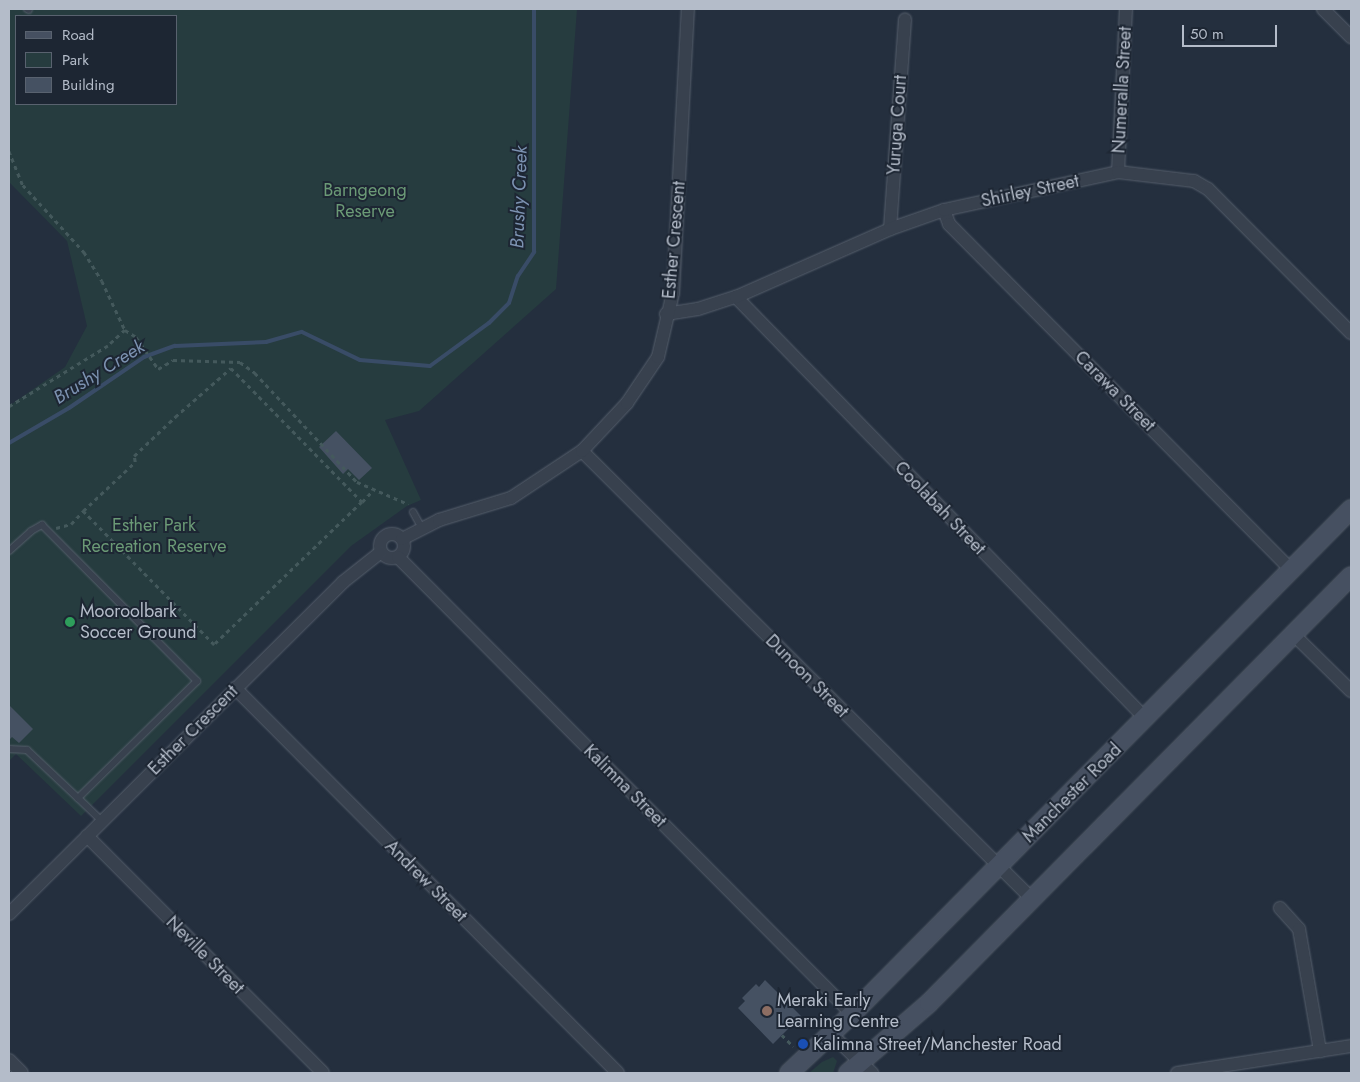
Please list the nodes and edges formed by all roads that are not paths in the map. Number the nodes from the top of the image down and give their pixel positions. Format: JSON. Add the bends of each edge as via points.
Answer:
{"nodes":[{"id":1,"x":688,"y":9,"type":"edge"},
{"id":2,"x":1126,"y":9,"type":"edge"},
{"id":3,"x":1323,"y":9,"type":"edge"},
{"id":4,"x":905,"y":20,"type":"dead end"},
{"id":5,"x":1351,"y":37,"type":"edge"},
{"id":6,"x":1118,"y":172,"type":"junction"},
{"id":7,"x":944,"y":210,"type":"junction"},
{"id":8,"x":890,"y":229,"type":"junction"},
{"id":9,"x":736,"y":297,"type":"junction"},
{"id":10,"x":666,"y":314,"type":"junction"},
{"id":11,"x":1351,"y":333,"type":"edge"},
{"id":12,"x":582,"y":451,"type":"junction"},
{"id":13,"x":1351,"y":509,"type":"edge"},
{"id":14,"x":413,"y":512,"type":"road end"},
{"id":15,"x":422,"y":528,"type":"junction"},
{"id":16,"x":402,"y":539,"type":"junction"},
{"id":17,"x":9,"y":551,"type":"edge"},
{"id":18,"x":381,"y":552,"type":"junction"},
{"id":19,"x":398,"y":557,"type":"junction"},
{"id":20,"x":1292,"y":569,"type":"junction"},
{"id":21,"x":1351,"y":576,"type":"edge"},
{"id":22,"x":1294,"y":635,"type":"junction"},
{"id":23,"x":235,"y":688,"type":"junction"},
{"id":24,"x":1351,"y":691,"type":"edge"},
{"id":25,"x":1145,"y":718,"type":"junction"},
{"id":26,"x":9,"y":749,"type":"edge"},
{"id":27,"x":78,"y":798,"type":"junction"},
{"id":28,"x":102,"y":821,"type":"junction"},
{"id":29,"x":87,"y":836,"type":"junction"},
{"id":30,"x":999,"y":867,"type":"junction"},
{"id":31,"x":1032,"y":899,"type":"junction"},
{"id":32,"x":1280,"y":908,"type":"dead end"},
{"id":33,"x":9,"y":914,"type":"edge"},
{"id":34,"x":852,"y":1014,"type":"junction"},
{"id":35,"x":831,"y":1034,"type":"junction"},
{"id":36,"x":1351,"y":1046,"type":"edge"},
{"id":37,"x":1320,"y":1051,"type":"junction"},
{"id":38,"x":9,"y":1060,"type":"edge"},
{"id":39,"x":1237,"y":1069,"type":"edge"},
{"id":40,"x":860,"y":1070,"type":"edge"},
{"id":41,"x":22,"y":1073,"type":"edge"},
{"id":42,"x":324,"y":1073,"type":"edge"},
{"id":43,"x":618,"y":1073,"type":"edge"},
{"id":44,"x":788,"y":1073,"type":"edge"},
{"id":45,"x":1177,"y":1073,"type":"edge"}],
"edges":[{"from":1,"to":10,"type":"street","name":"Esther Crescent","via":[[673,293]]},
{"from":2,"to":6,"type":"street","name":"Numeralla Street"},
{"from":3,"to":5,"type":"street"},
{"from":4,"to":8,"type":"street","name":"Yuruga Court"},
{"from":6,"to":7,"type":"street","name":"Shirley Street"},
{"from":6,"to":11,"type":"street","name":"Shirley Street","via":[[1194,181],[1208,189]]},
{"from":7,"to":8,"type":"street","name":"Shirley Street"},
{"from":7,"to":20,"type":"street","name":"Carawa Street","via":[[949,224]]},
{"from":8,"to":9,"type":"street","name":"Shirley Street"},
{"from":9,"to":10,"type":"street","name":"Shirley Street","via":[[698,309]]},
{"from":9,"to":25,"type":"street","name":"Coolabah Street"},
{"from":10,"to":12,"type":"street","name":"Esther Crescent","via":[[658,357],[627,402]]},
{"from":12,"to":15,"type":"street","name":"Esther Crescent","via":[[511,498]]},
{"from":12,"to":30,"type":"street","name":"Dunoon Street"},
{"from":13,"to":20,"type":"main road","name":"Manchester Road"},
{"from":14,"to":15,"type":"lane"},
{"from":15,"to":16,"type":"street","name":"Esther Crescent"},
{"from":16,"to":18,"type":"street","via":[[395,534],[387,535],[381,541]]},
{"from":16,"to":19,"type":"street","via":[[404,550]]},
{"from":17,"to":27,"type":"lane","via":[[31,530],[42,526],[196,681]]},
{"from":18,"to":19,"type":"street","via":[[388,558]]},
{"from":18,"to":23,"type":"street","name":"Esther Crescent","via":[[343,582]]},
{"from":19,"to":34,"type":"street","name":"Kalimna Street"},
{"from":20,"to":25,"type":"main road","name":"Manchester Road"},
{"from":21,"to":22,"type":"main road"},
{"from":22,"to":24,"type":"street"},
{"from":22,"to":31,"type":"main road"},
{"from":23,"to":28,"type":"street","name":"Esther Crescent"},
{"from":23,"to":43,"type":"street","name":"Andrew Street"},
{"from":25,"to":30,"type":"main road","name":"Manchester Road"},
{"from":26,"to":27,"type":"lane","via":[[27,750]]},
{"from":27,"to":28,"type":"lane"},
{"from":28,"to":29,"type":"street","name":"Esther Crescent"},
{"from":29,"to":33,"type":"street","name":"Esther Crescent"},
{"from":29,"to":42,"type":"street","name":"Neville Street"},
{"from":30,"to":31,"type":"street","name":"Dunoon Street"},
{"from":30,"to":34,"type":"main road","name":"Manchester Road"},
{"from":31,"to":40,"type":"main road"},
{"from":32,"to":37,"type":"street","via":[[1299,929]]},
{"from":34,"to":35,"type":"main road","name":"Manchester Road"},
{"from":35,"to":40,"type":"street"},
{"from":35,"to":44,"type":"main road","name":"Manchester Road"},
{"from":36,"to":37,"type":"street"},
{"from":37,"to":39,"type":"street"},
{"from":38,"to":41,"type":"street"},
{"from":39,"to":45,"type":"street"}]}
